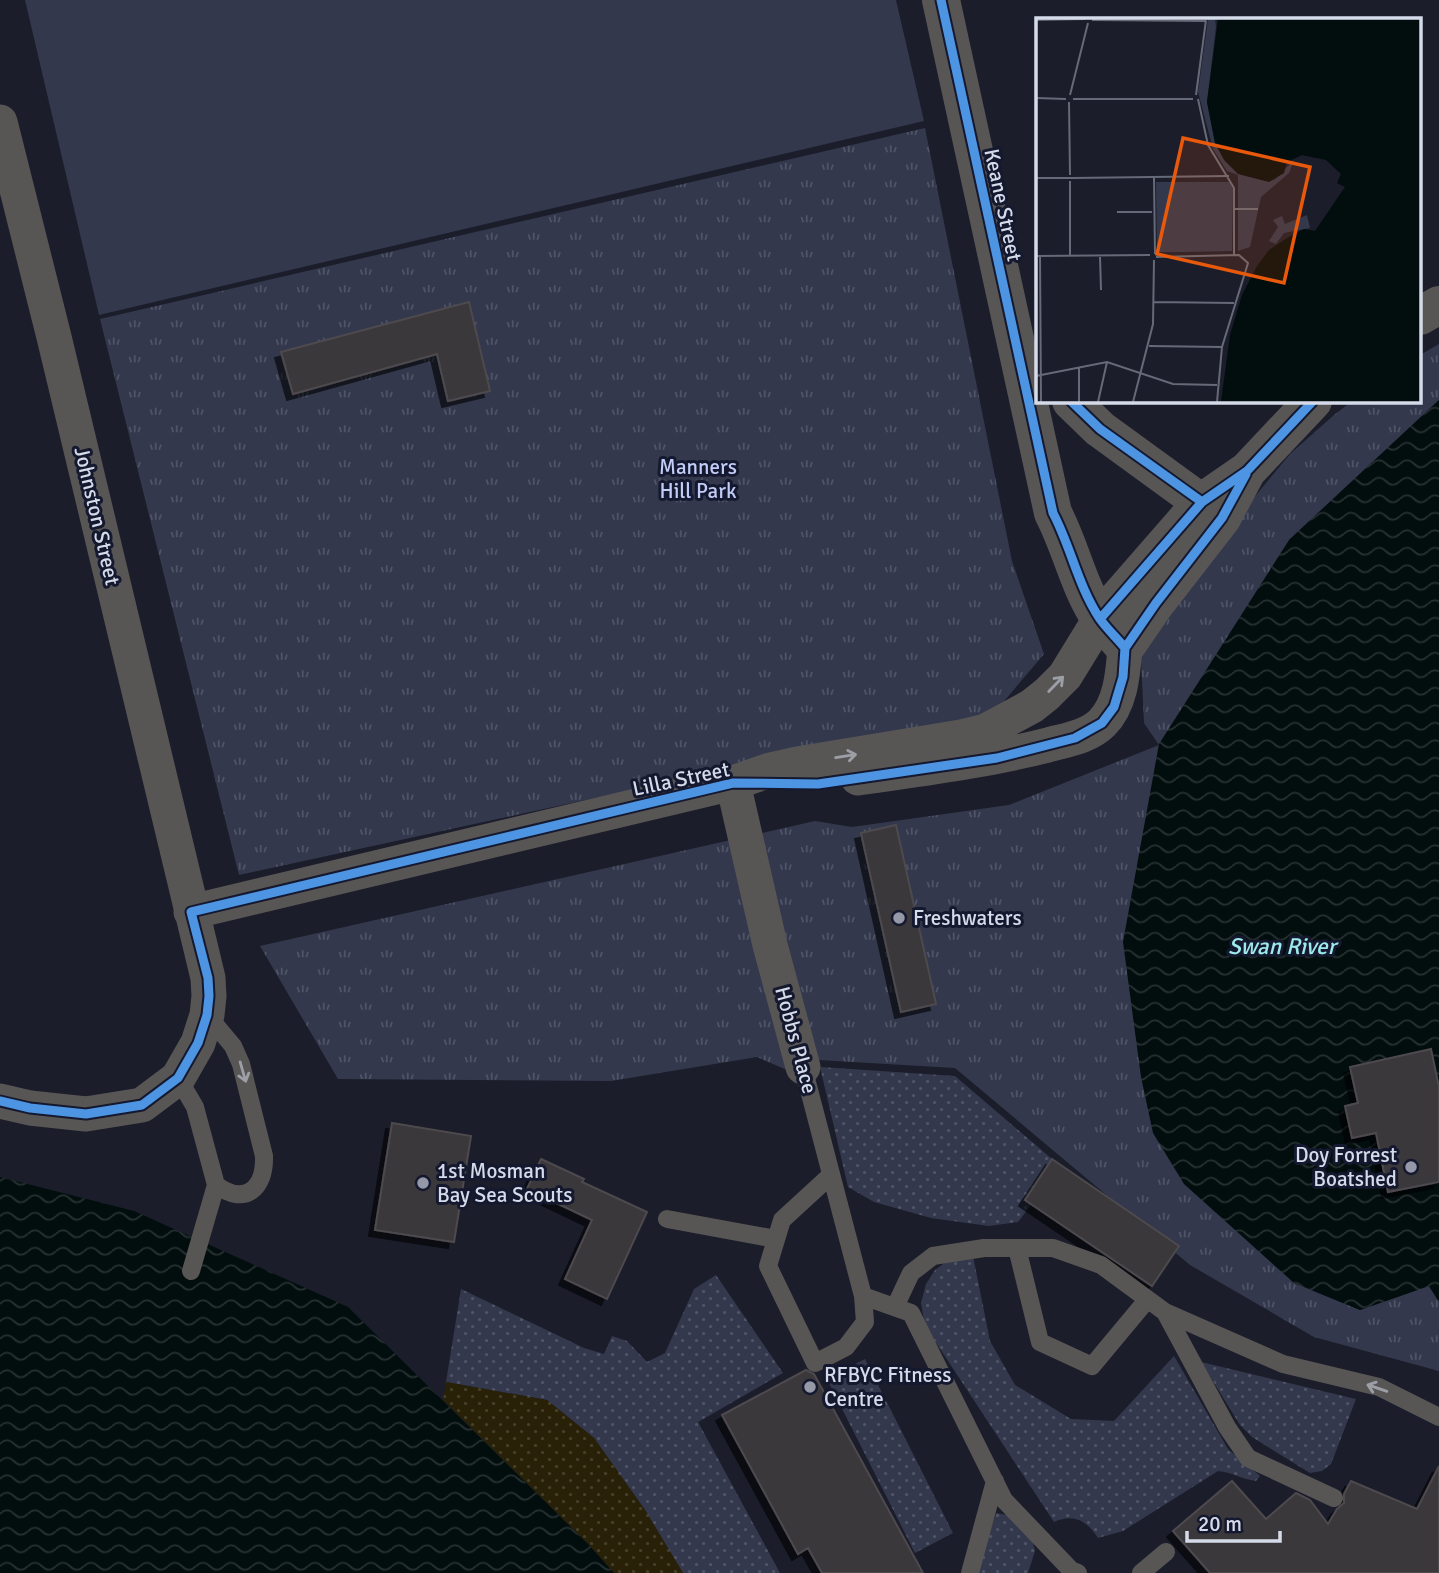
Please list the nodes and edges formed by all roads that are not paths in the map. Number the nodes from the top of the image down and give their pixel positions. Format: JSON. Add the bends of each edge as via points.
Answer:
{"nodes":[{"id":1,"x":941,"y":0,"type":"edge"},
{"id":2,"x":0,"y":122,"type":"edge"},
{"id":3,"x":1439,"y":305,"type":"edge"},
{"id":4,"x":1009,"y":315,"type":"junction"},
{"id":5,"x":1422,"y":315,"type":"edge"},
{"id":6,"x":1036,"y":359,"type":"edge"},
{"id":7,"x":1071,"y":402,"type":"edge"},
{"id":8,"x":1312,"y":402,"type":"edge"},
{"id":9,"x":1212,"y":510,"type":"junction"},
{"id":10,"x":1100,"y":619,"type":"junction"},
{"id":11,"x":1125,"y":648,"type":"junction"},
{"id":12,"x":733,"y":783,"type":"junction"},
{"id":13,"x":191,"y":912,"type":"junction"},
{"id":14,"x":207,"y":1015,"type":"junction"},
{"id":15,"x":803,"y":1067,"type":"joint"},
{"id":16,"x":178,"y":1078,"type":"junction"},
{"id":17,"x":0,"y":1101,"type":"edge"},
{"id":18,"x":831,"y":1175,"type":"junction"},
{"id":19,"x":216,"y":1185,"type":"junction"},
{"id":20,"x":667,"y":1219,"type":"dead end"},
{"id":21,"x":776,"y":1240,"type":"junction"},
{"id":22,"x":1017,"y":1248,"type":"junction"},
{"id":23,"x":191,"y":1271,"type":"dead end"},
{"id":24,"x":863,"y":1296,"type":"junction"},
{"id":25,"x":1147,"y":1300,"type":"junction"},
{"id":26,"x":895,"y":1307,"type":"junction"},
{"id":27,"x":1165,"y":1312,"type":"junction"},
{"id":28,"x":1439,"y":1417,"type":"edge"},
{"id":29,"x":995,"y":1481,"type":"junction"},
{"id":30,"x":1334,"y":1498,"type":"dead end"},
{"id":31,"x":1166,"y":1552,"type":"dead end"},
{"id":32,"x":970,"y":1573,"type":"edge"},
{"id":33,"x":1078,"y":1573,"type":"edge"},
{"id":34,"x":1141,"y":1573,"type":"edge"}],
"edges":[{"from":1,"to":4,"type":"street","name":"Keane Street"},
{"from":2,"to":13,"type":"street","name":"Johnston Street"},
{"from":3,"to":5,"type":"street"},
{"from":4,"to":6,"type":"street"},
{"from":4,"to":10,"type":"street","name":"Keane Street","via":[[1053,513]]},
{"from":7,"to":9,"type":"street","via":[[1100,429]]},
{"from":8,"to":9,"type":"street"},
{"from":9,"to":10,"type":"street"},
{"from":9,"to":11,"type":"street"},
{"from":10,"to":11,"type":"street","name":"Keane Street"},
{"from":12,"to":10,"type":"street","name":"Lilla Street","one_way":true,"via":[[797,764],[986,731],[1047,694],[1065,676]]},
{"from":11,"to":12,"type":"street","name":"Lilla Street","via":[[1114,707],[1102,723],[1075,738],[997,758],[818,784]]},
{"from":12,"to":13,"type":"street","name":"Lilla Street"},
{"from":12,"to":15,"type":"street","name":"Hobbs Place"},
{"from":13,"to":14,"type":"street","name":"Johnston Street","via":[[208,978]]},
{"from":14,"to":16,"type":"street","name":"Johnston Street","via":[[198,1043]]},
{"from":14,"to":19,"type":"lane","one_way":true,"via":[[233,1046],[241,1064],[264,1156],[260,1181],[248,1193],[228,1193]]},
{"from":15,"to":18,"type":"lane","name":"Hobbs Place"},
{"from":16,"to":17,"type":"street","via":[[142,1105],[86,1114]]},
{"from":16,"to":19,"type":"lane","via":[[195,1107]]},
{"from":18,"to":21,"type":"lane","via":[[782,1220]]},
{"from":18,"to":24,"type":"lane","name":"Hobbs Place"},
{"from":19,"to":23,"type":"lane"},
{"from":20,"to":21,"type":"lane"},
{"from":21,"to":24,"type":"lane","via":[[768,1266],[815,1363],[846,1347],[865,1322]]},
{"from":22,"to":25,"type":"lane","via":[[1053,1248],[1101,1265]]},
{"from":22,"to":25,"type":"lane","via":[[1040,1342],[1092,1366]]},
{"from":22,"to":26,"type":"lane","via":[[933,1256],[911,1273]]},
{"from":24,"to":26,"type":"lane"},
{"from":25,"to":27,"type":"lane"},
{"from":26,"to":29,"type":"lane","via":[[911,1313]]},
{"from":28,"to":27,"type":"lane","one_way":true,"via":[[1379,1387],[1283,1364]]},
{"from":27,"to":30,"type":"lane","via":[[1248,1458]]},
{"from":29,"to":32,"type":"lane"},
{"from":29,"to":33,"type":"lane","via":[[1004,1500]]},
{"from":31,"to":34,"type":"lane"}]}
